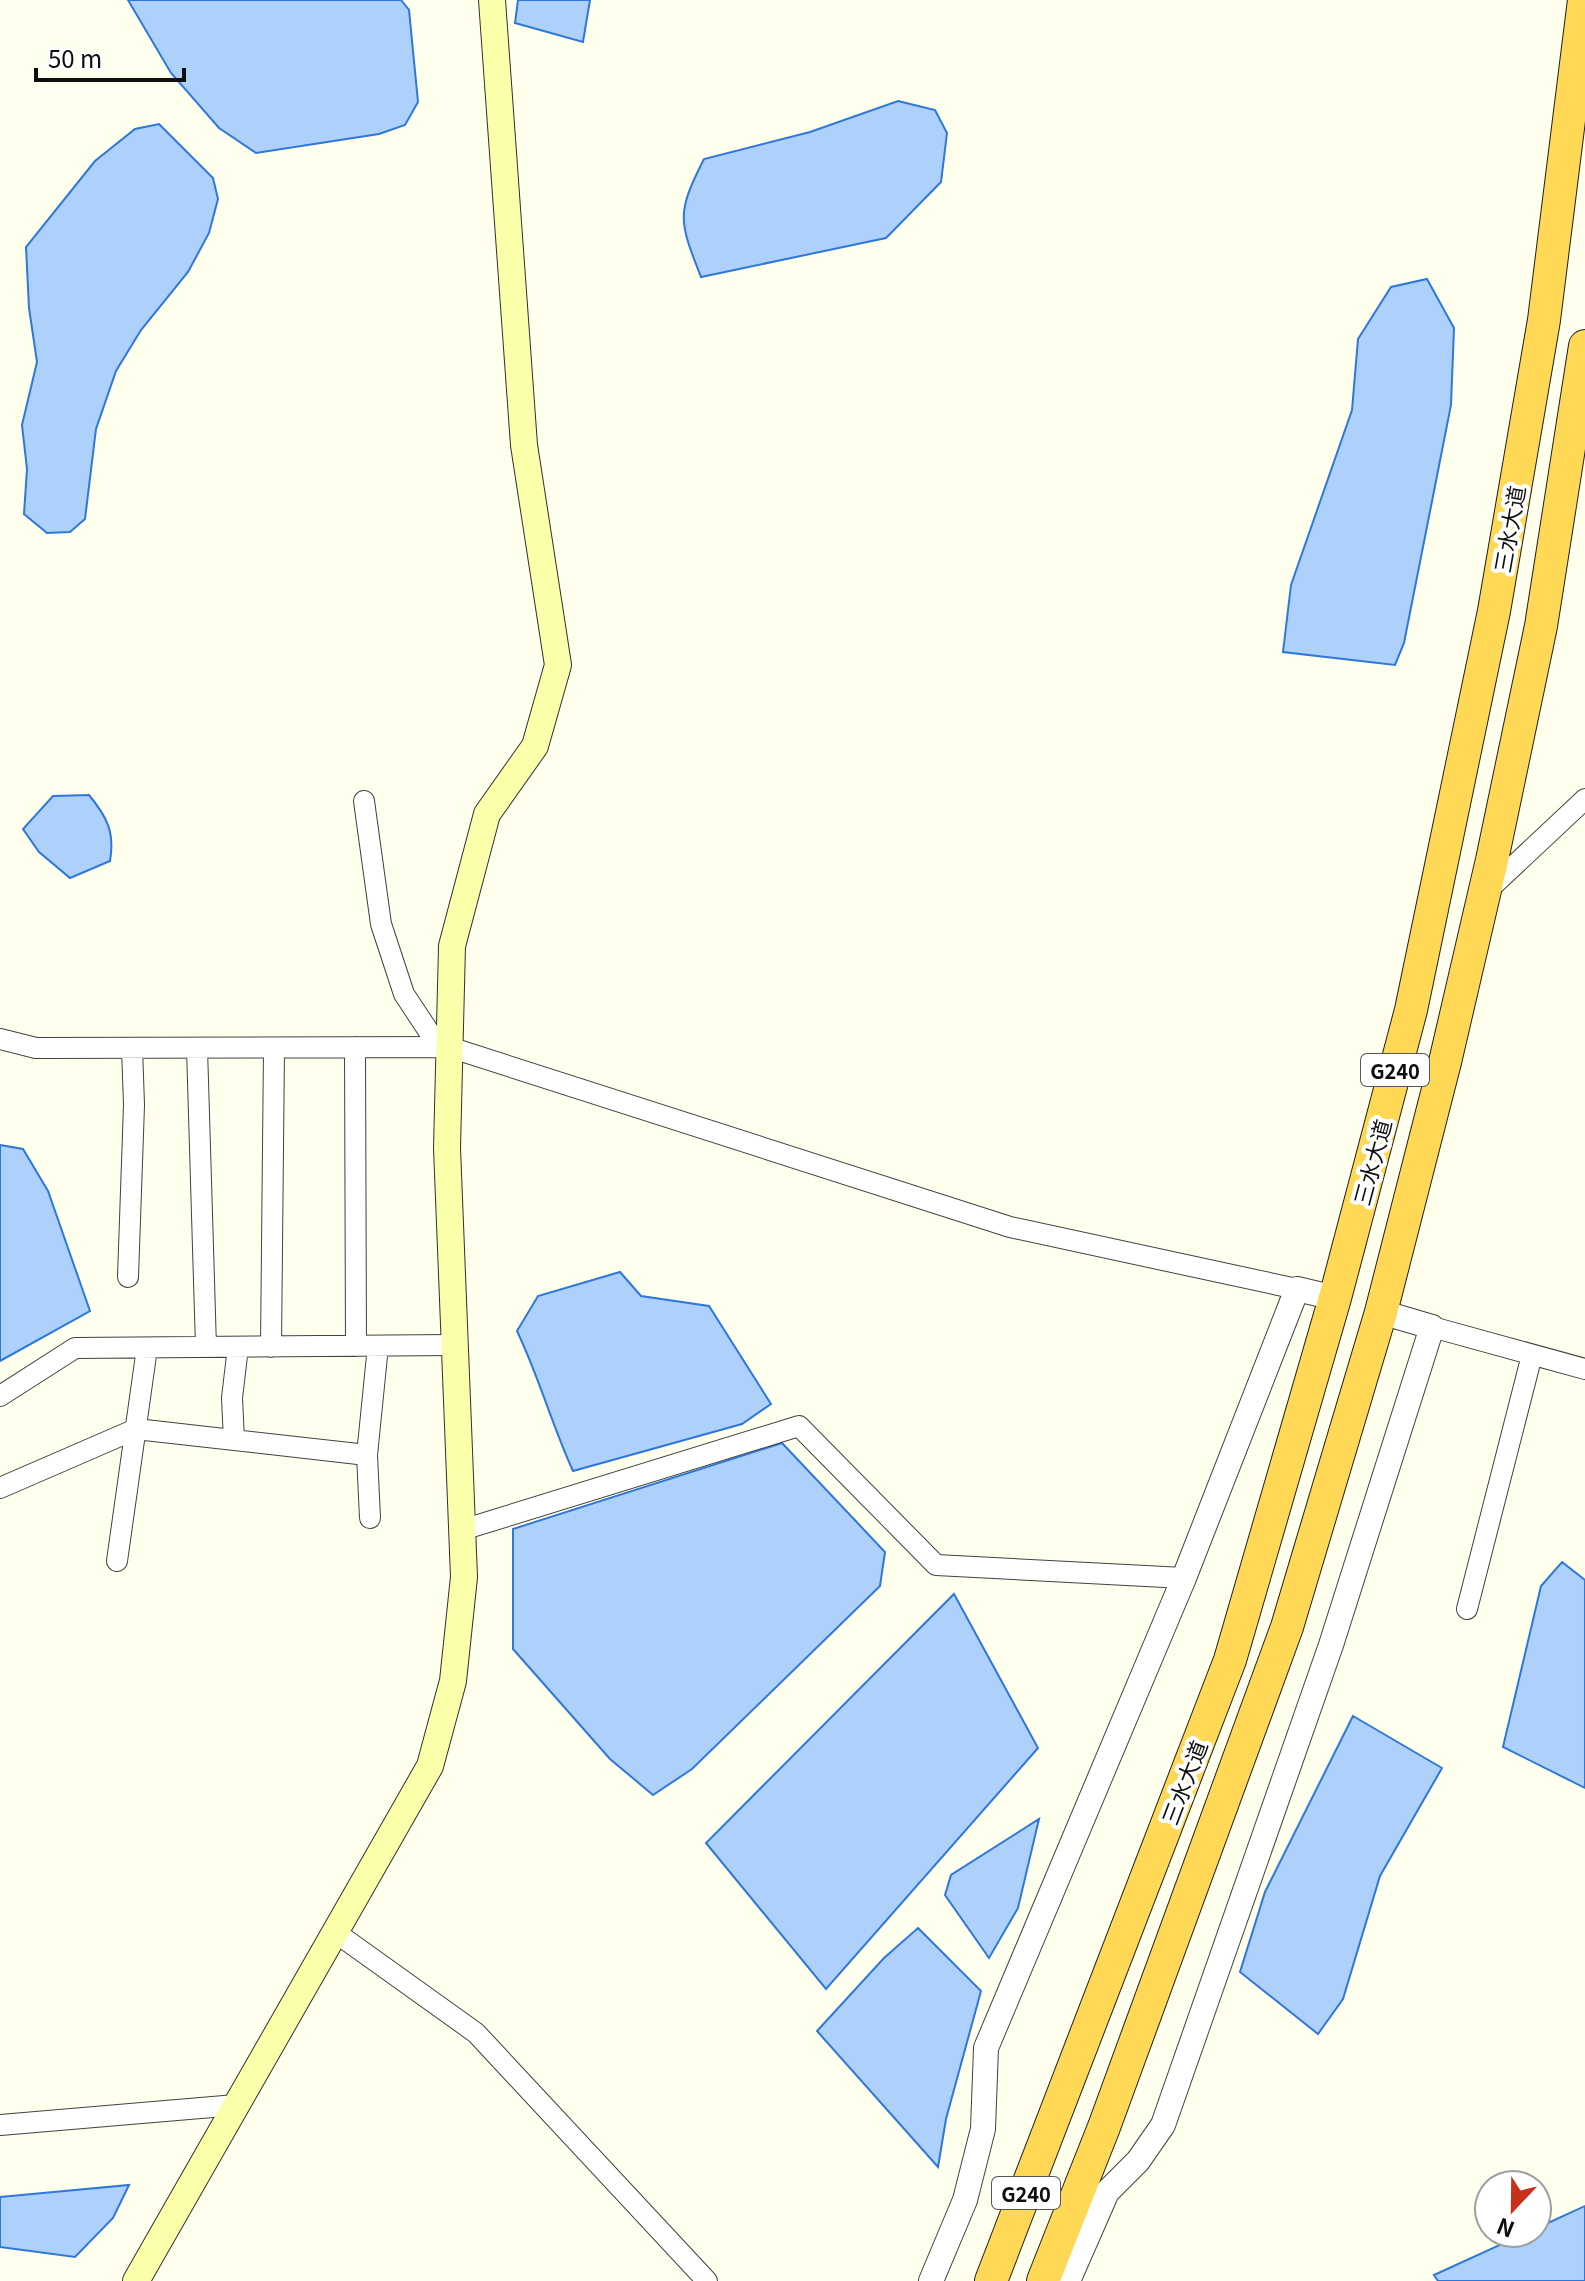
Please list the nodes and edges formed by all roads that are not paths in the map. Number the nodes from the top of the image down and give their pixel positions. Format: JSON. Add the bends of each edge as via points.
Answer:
{"nodes":[{"id":1,"x":492,"y":0,"type":"edge"},
{"id":2,"x":1584,"y":0,"type":"edge"},
{"id":3,"x":1585,"y":346,"type":"edge"},
{"id":4,"x":1585,"y":799,"type":"edge"},
{"id":5,"x":364,"y":801,"type":"dead end"},
{"id":6,"x":1485,"y":892,"type":"junction"},
{"id":7,"x":0,"y":1039,"type":"edge"},
{"id":8,"x":355,"y":1047,"type":"junction"},
{"id":9,"x":444,"y":1047,"type":"junction"},
{"id":10,"x":132,"y":1048,"type":"junction"},
{"id":11,"x":197,"y":1048,"type":"junction"},
{"id":12,"x":274,"y":1048,"type":"junction"},
{"id":13,"x":128,"y":1277,"type":"dead end"},
{"id":14,"x":1297,"y":1289,"type":"junction"},
{"id":15,"x":1335,"y":1298,"type":"junction"},
{"id":16,"x":1381,"y":1312,"type":"junction"},
{"id":17,"x":1432,"y":1327,"type":"junction"},
{"id":18,"x":455,"y":1345,"type":"junction"},
{"id":19,"x":356,"y":1346,"type":"junction"},
{"id":20,"x":378,"y":1346,"type":"junction"},
{"id":21,"x":206,"y":1347,"type":"junction"},
{"id":22,"x":238,"y":1347,"type":"junction"},
{"id":23,"x":271,"y":1347,"type":"junction"},
{"id":24,"x":147,"y":1348,"type":"junction"},
{"id":25,"x":1532,"y":1355,"type":"junction"},
{"id":26,"x":1585,"y":1369,"type":"edge"},
{"id":27,"x":0,"y":1396,"type":"edge"},
{"id":28,"x":136,"y":1429,"type":"junction"},
{"id":29,"x":234,"y":1440,"type":"junction"},
{"id":30,"x":367,"y":1455,"type":"junction"},
{"id":31,"x":0,"y":1488,"type":"edge"},
{"id":32,"x":370,"y":1518,"type":"dead end"},
{"id":33,"x":462,"y":1530,"type":"junction"},
{"id":34,"x":117,"y":1561,"type":"dead end"},
{"id":35,"x":1184,"y":1578,"type":"junction"},
{"id":36,"x":1467,"y":1609,"type":"dead end"},
{"id":37,"x":335,"y":1932,"type":"junction"},
{"id":38,"x":236,"y":2105,"type":"junction"},
{"id":39,"x":0,"y":2125,"type":"edge"},
{"id":40,"x":136,"y":2281,"type":"edge"},
{"id":41,"x":707,"y":2281,"type":"edge"},
{"id":42,"x":931,"y":2281,"type":"edge"},
{"id":43,"x":991,"y":2281,"type":"edge"},
{"id":44,"x":1043,"y":2281,"type":"edge"},
{"id":45,"x":1068,"y":2281,"type":"edge"}],
"edges":[{"from":1,"to":9,"type":"main road","via":[[524,445],[558,665],[535,746],[487,814],[452,946]]},
{"from":2,"to":15,"type":"highway","name":"三水大道","number":"G240","via":[[1544,320],[1494,611],[1411,1010]]},
{"from":3,"to":6,"type":"highway","name":"三水大道","number":"G240","via":[[1541,626]]},
{"from":4,"to":6,"type":"street"},
{"from":5,"to":9,"type":"street","via":[[381,924],[404,994]]},
{"from":6,"to":16,"type":"highway","name":"三水大道","number":"G240"},
{"from":7,"to":10,"type":"street","via":[[36,1048]]},
{"from":8,"to":9,"type":"street"},
{"from":8,"to":12,"type":"street"},
{"from":8,"to":19,"type":"street"},
{"from":9,"to":14,"type":"street","via":[[1010,1227]]},
{"from":9,"to":18,"type":"main road"},
{"from":10,"to":11,"type":"street"},
{"from":10,"to":13,"type":"street"},
{"from":11,"to":12,"type":"street"},
{"from":11,"to":21,"type":"street"},
{"from":12,"to":23,"type":"street"},
{"from":14,"to":15,"type":"street"},
{"from":14,"to":35,"type":"street"},
{"from":15,"to":43,"type":"highway","name":"三水大道","number":"G240","via":[[1230,1660]]},
{"from":16,"to":17,"type":"street"},
{"from":16,"to":44,"type":"highway","name":"三水大道","number":"G240","via":[[1287,1627]]},
{"from":17,"to":25,"type":"street"},
{"from":17,"to":45,"type":"street","via":[[1331,1645],[1163,2125],[1107,2192]]},
{"from":18,"to":20,"type":"street"},
{"from":18,"to":33,"type":"main road"},
{"from":19,"to":20,"type":"street"},
{"from":19,"to":23,"type":"street"},
{"from":20,"to":30,"type":"street"},
{"from":21,"to":22,"type":"street"},
{"from":21,"to":24,"type":"street"},
{"from":22,"to":23,"type":"street"},
{"from":22,"to":29,"type":"street"},
{"from":24,"to":27,"type":"street","via":[[75,1348]]},
{"from":24,"to":28,"type":"street"},
{"from":25,"to":26,"type":"street"},
{"from":25,"to":36,"type":"street"},
{"from":28,"to":29,"type":"street"},
{"from":28,"to":31,"type":"street"},
{"from":28,"to":34,"type":"street"},
{"from":29,"to":30,"type":"street"},
{"from":30,"to":32,"type":"street"},
{"from":33,"to":35,"type":"street","via":[[799,1426],[936,1565]]},
{"from":33,"to":37,"type":"main road","via":[[464,1577],[453,1681],[430,1766]]},
{"from":35,"to":42,"type":"street","via":[[986,2048],[983,2129],[965,2200]]},
{"from":37,"to":38,"type":"main road"},
{"from":37,"to":41,"type":"street","via":[[476,2033]]},
{"from":38,"to":39,"type":"street"},
{"from":38,"to":40,"type":"main road"}]}
